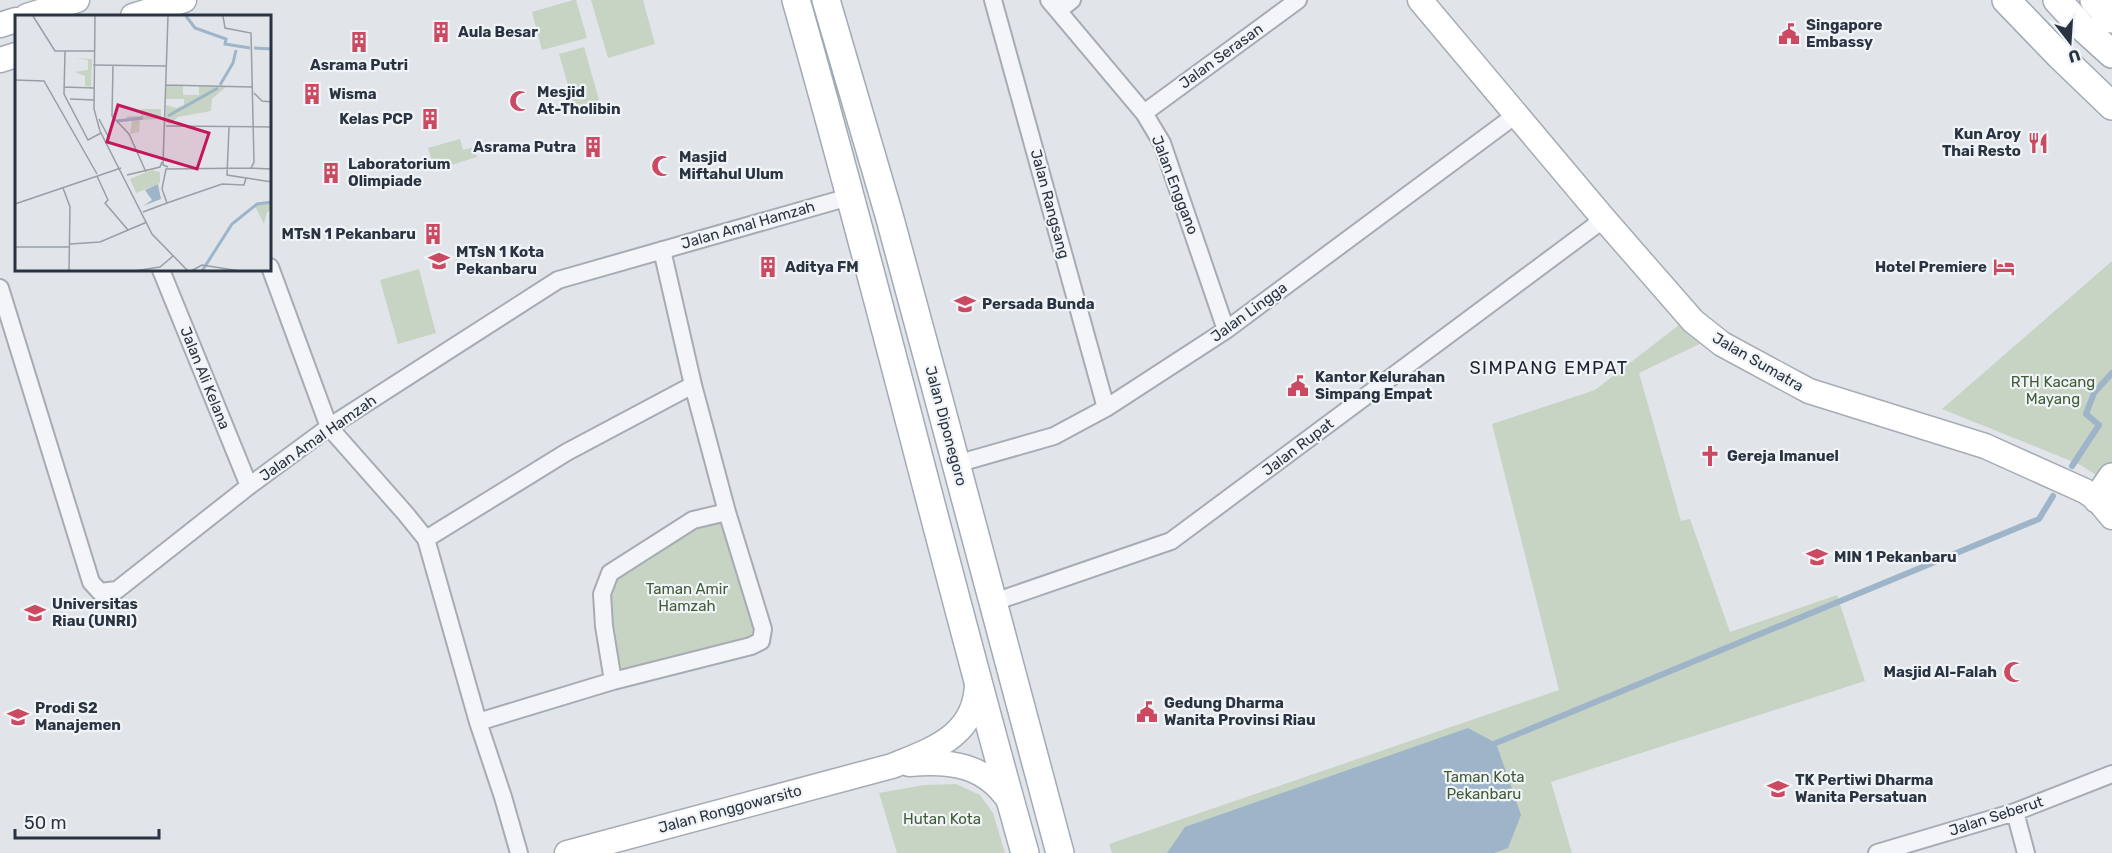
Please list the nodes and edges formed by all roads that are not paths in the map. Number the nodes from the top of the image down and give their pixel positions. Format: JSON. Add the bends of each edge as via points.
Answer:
{"nodes":[{"id":1,"x":77,"y":0,"type":"edge"},
{"id":2,"x":796,"y":0,"type":"edge"},
{"id":3,"x":826,"y":0,"type":"edge"},
{"id":4,"x":993,"y":0,"type":"edge"},
{"id":5,"x":1072,"y":0,"type":"edge"},
{"id":6,"x":1298,"y":0,"type":"edge"},
{"id":7,"x":1420,"y":0,"type":"edge"},
{"id":8,"x":2006,"y":0,"type":"edge"},
{"id":9,"x":2028,"y":0,"type":"edge"},
{"id":10,"x":2057,"y":0,"type":"edge"},
{"id":11,"x":2094,"y":0,"type":"edge"},
{"id":12,"x":1054,"y":5,"type":"edge"},
{"id":13,"x":178,"y":7,"type":"edge"},
{"id":14,"x":51,"y":8,"type":"edge"},
{"id":15,"x":30,"y":15,"type":"edge"},
{"id":16,"x":139,"y":15,"type":"edge"},
{"id":17,"x":2112,"y":19,"type":"edge"},
{"id":18,"x":15,"y":20,"type":"edge"},
{"id":19,"x":0,"y":26,"type":"edge"},
{"id":20,"x":2112,"y":54,"type":"edge"},
{"id":21,"x":15,"y":55,"type":"edge"},
{"id":22,"x":0,"y":60,"type":"edge"},
{"id":23,"x":2112,"y":82,"type":"edge"},
{"id":24,"x":2112,"y":106,"type":"edge"},
{"id":25,"x":1144,"y":113,"type":"junction"},
{"id":26,"x":1517,"y":114,"type":"junction"},
{"id":27,"x":849,"y":197,"type":"junction"},
{"id":28,"x":1604,"y":219,"type":"junction"},
{"id":29,"x":662,"y":250,"type":"junction"},
{"id":30,"x":162,"y":272,"type":"edge"},
{"id":31,"x":272,"y":272,"type":"edge"},
{"id":32,"x":0,"y":288,"type":"edge"},
{"id":33,"x":1226,"y":330,"type":"junction"},
{"id":34,"x":693,"y":385,"type":"junction"},
{"id":35,"x":935,"y":385,"type":"junction"},
{"id":36,"x":903,"y":394,"type":"junction"},
{"id":37,"x":1106,"y":408,"type":"junction"},
{"id":38,"x":329,"y":427,"type":"junction"},
{"id":39,"x":956,"y":464,"type":"junction"},
{"id":40,"x":2112,"y":477,"type":"edge"},
{"id":41,"x":249,"y":486,"type":"junction"},
{"id":42,"x":2105,"y":508,"type":"edge"},
{"id":43,"x":728,"y":512,"type":"junction"},
{"id":44,"x":426,"y":539,"type":"junction"},
{"id":45,"x":994,"y":602,"type":"junction"},
{"id":46,"x":613,"y":681,"type":"junction"},
{"id":47,"x":977,"y":682,"type":"junction"},
{"id":48,"x":478,"y":722,"type":"junction"},
{"id":49,"x":892,"y":766,"type":"junction"},
{"id":50,"x":2112,"y":774,"type":"edge"},
{"id":51,"x":1011,"y":804,"type":"junction"},
{"id":52,"x":2014,"y":812,"type":"junction"},
{"id":53,"x":519,"y":853,"type":"edge"},
{"id":54,"x":567,"y":853,"type":"edge"},
{"id":55,"x":1025,"y":853,"type":"edge"},
{"id":56,"x":1060,"y":853,"type":"edge"},
{"id":57,"x":1877,"y":853,"type":"edge"},
{"id":58,"x":2026,"y":853,"type":"edge"}],
"edges":[{"from":1,"to":14,"type":"street"},
{"from":2,"to":27,"type":"main road"},
{"from":3,"to":35,"type":"main road","name":"Jalan Diponegoro"},
{"from":4,"to":37,"type":"street","name":"Jalan Rangsang"},
{"from":5,"to":12,"type":"street"},
{"from":6,"to":25,"type":"street","name":"Jalan Serasan"},
{"from":7,"to":26,"type":"street","name":"Jalan Sumatra"},
{"from":8,"to":24,"type":"main road"},
{"from":9,"to":23,"type":"main road"},
{"from":10,"to":20,"type":"main road"},
{"from":11,"to":17,"type":"main road"},
{"from":12,"to":25,"type":"street","name":"Jalan Enggano"},
{"from":13,"to":16,"type":"street"},
{"from":14,"to":15,"type":"street"},
{"from":18,"to":19,"type":"street"},
{"from":21,"to":22,"type":"street"},
{"from":25,"to":33,"type":"street","name":"Jalan Enggano","via":[[1162,143]]},
{"from":26,"to":28,"type":"street","name":"Jalan Sumatra"},
{"from":26,"to":33,"type":"street","name":"Jalan Lingga"},
{"from":27,"to":29,"type":"street","name":"Jalan Amal Hamzah"},
{"from":27,"to":36,"type":"main road"},
{"from":28,"to":42,"type":"street","name":"Jalan Sumatra","via":[[1693,321],[1722,344],[1809,391],[1985,446],[2085,490]]},
{"from":28,"to":45,"type":"street","name":"Jalan Rupat","via":[[1171,541]]},
{"from":29,"to":34,"type":"street"},
{"from":29,"to":38,"type":"street","name":"Jalan Amal Hamzah","via":[[558,280]]},
{"from":30,"to":41,"type":"street","name":"Jalan Ali Kelana"},
{"from":31,"to":38,"type":"street"},
{"from":32,"to":41,"type":"street","name":"Jalan Amal Hamzah","via":[[91,582],[100,592],[117,591]]},
{"from":33,"to":37,"type":"street","name":"Jalan Lingga"},
{"from":34,"to":43,"type":"street"},
{"from":34,"to":44,"type":"street","via":[[567,452]]},
{"from":35,"to":36,"type":"main road"},
{"from":35,"to":39,"type":"main road","name":"Jalan Diponegoro"},
{"from":36,"to":47,"type":"main road"},
{"from":37,"to":39,"type":"street","name":"Jalan Lingga","via":[[1054,436]]},
{"from":38,"to":41,"type":"street","name":"Jalan Amal Hamzah"},
{"from":38,"to":44,"type":"street"},
{"from":39,"to":45,"type":"main road","name":"Jalan Diponegoro"},
{"from":40,"to":42,"type":"main road"},
{"from":43,"to":46,"type":"street","via":[[693,520],[610,573],[602,594]]},
{"from":43,"to":46,"type":"street","via":[[764,629],[761,640],[751,646]]},
{"from":44,"to":48,"type":"street"},
{"from":45,"to":56,"type":"main road","name":"Jalan Diponegoro"},
{"from":46,"to":48,"type":"street"},
{"from":47,"to":49,"type":"street","name":"Jalan Ronggowarsito","via":[[973,711],[956,734],[927,752]]},
{"from":47,"to":51,"type":"main road"},
{"from":48,"to":53,"type":"street"},
{"from":49,"to":51,"type":"street","name":"Jalan Ronggowarsito","via":[[930,762],[976,770],[993,781]]},
{"from":49,"to":54,"type":"street","name":"Jalan Ronggowarsito"},
{"from":50,"to":52,"type":"street","name":"Jalan Seberut"},
{"from":51,"to":55,"type":"main road"},
{"from":52,"to":57,"type":"street","name":"Jalan Seberut"},
{"from":52,"to":58,"type":"street"}]}
